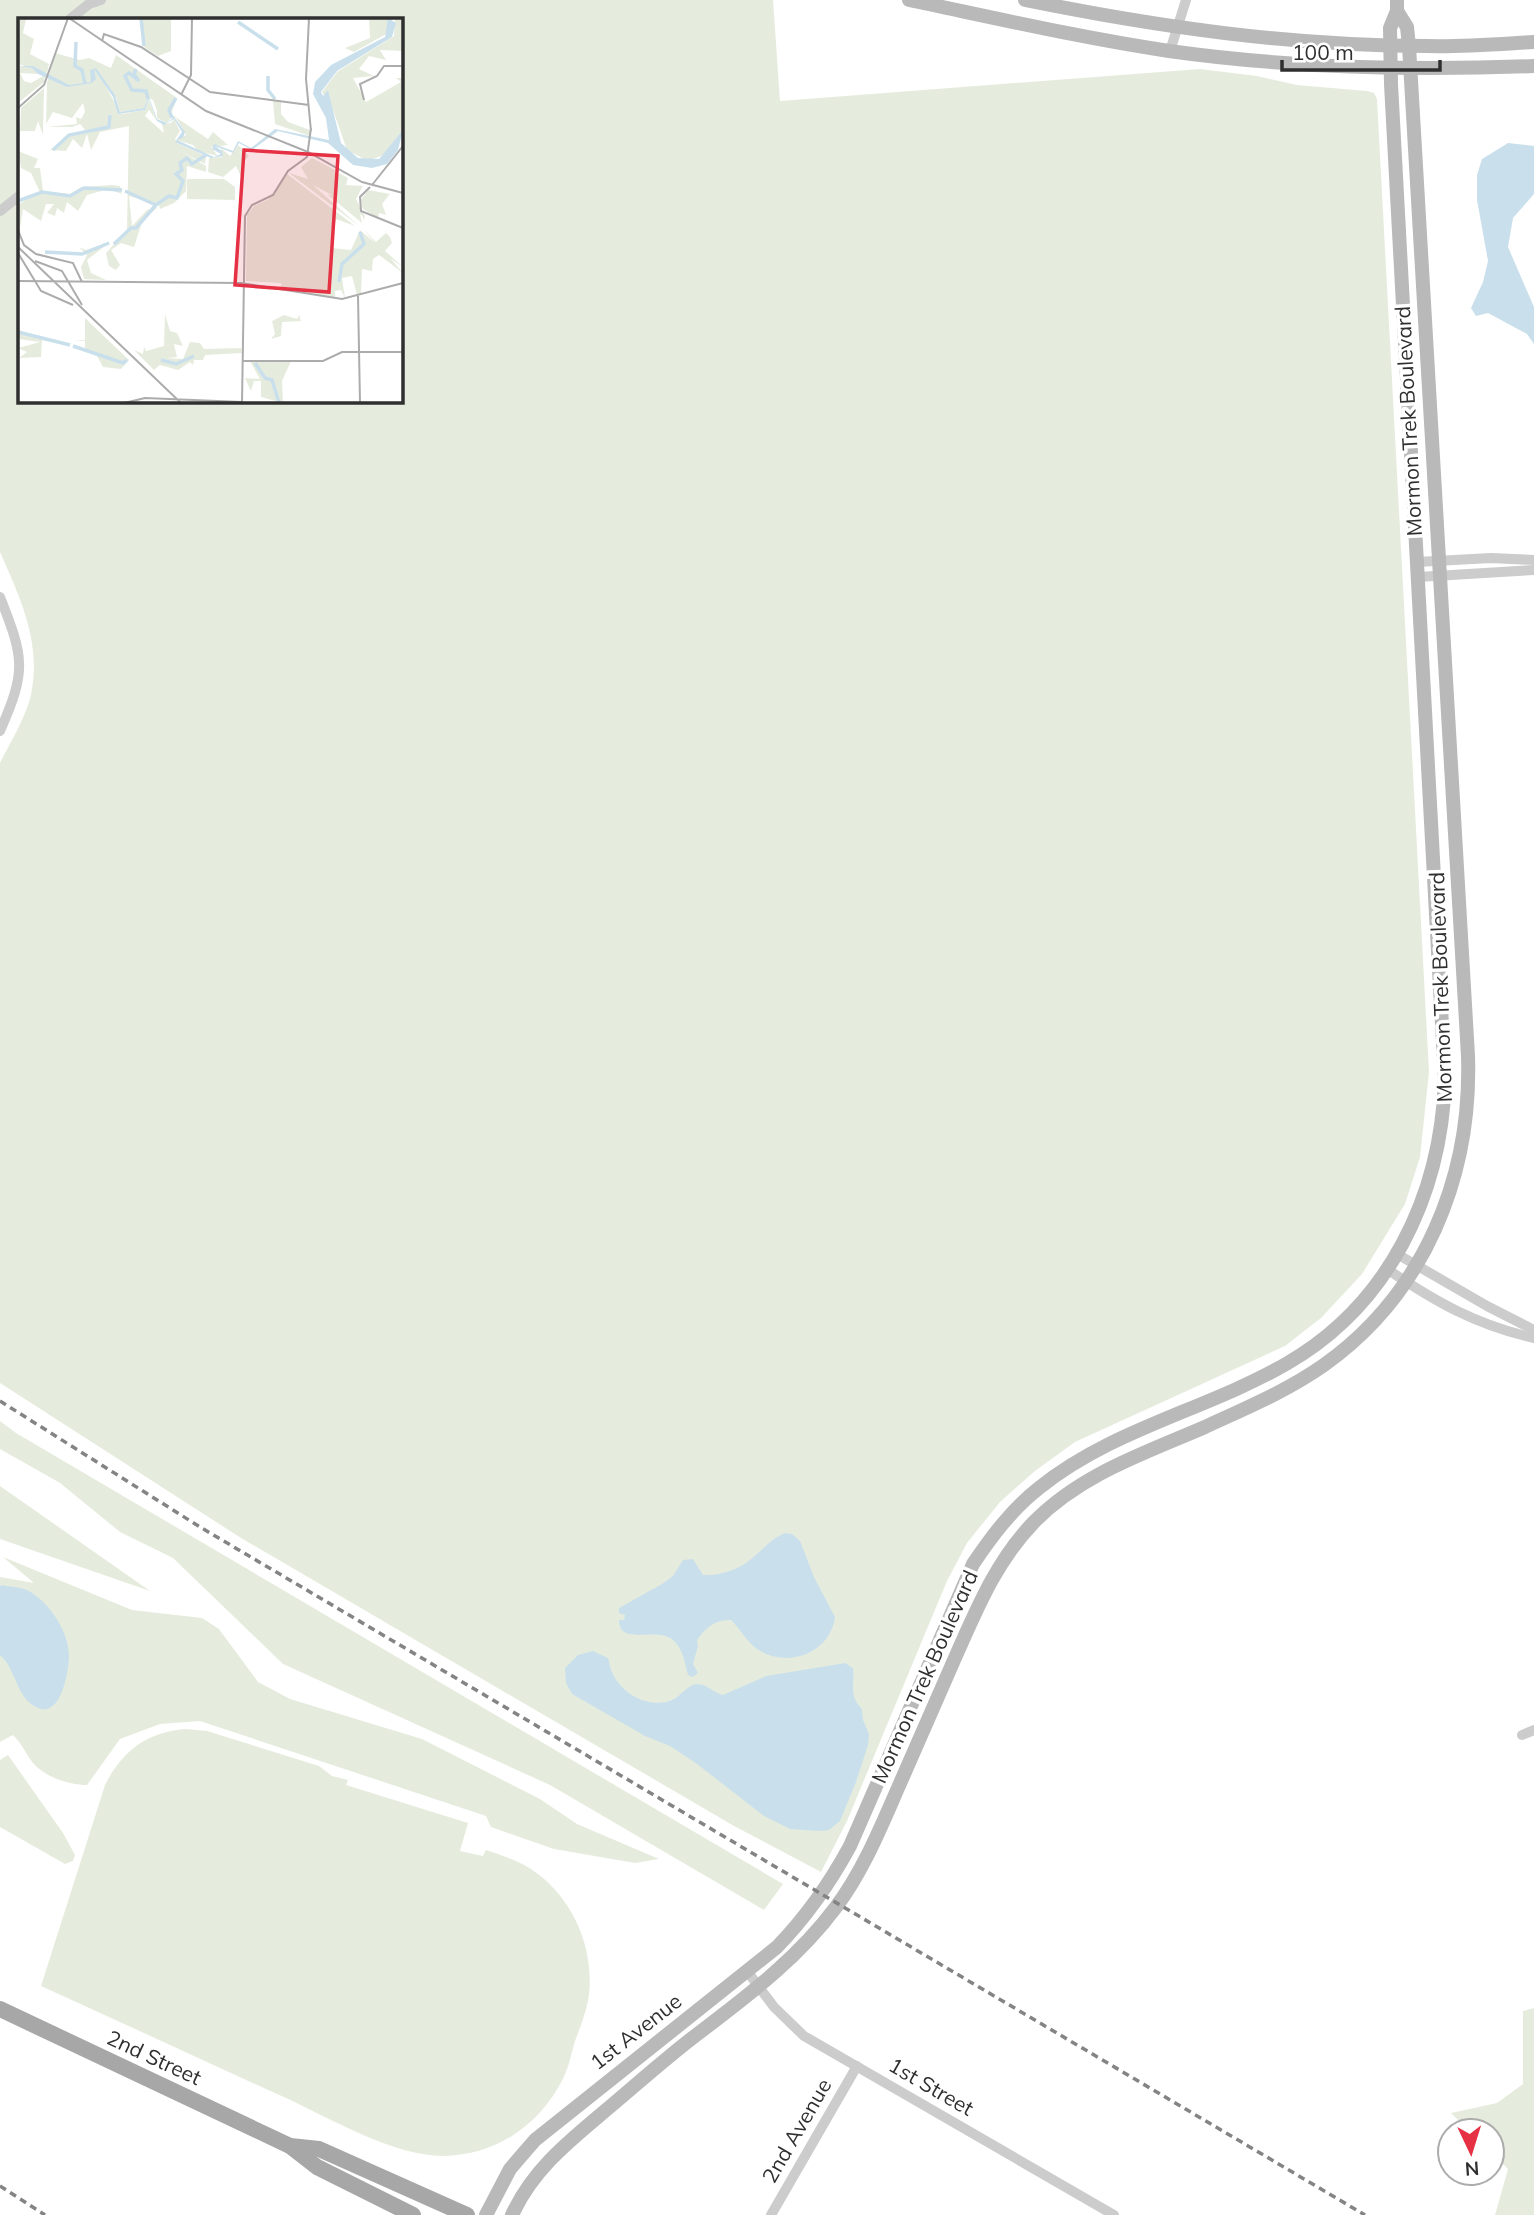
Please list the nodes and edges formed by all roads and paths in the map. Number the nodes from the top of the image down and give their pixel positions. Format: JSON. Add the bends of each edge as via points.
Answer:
{"nodes":[{"id":1,"x":101,"y":0,"type":"edge"},
{"id":2,"x":909,"y":0,"type":"edge"},
{"id":3,"x":1025,"y":0,"type":"edge"},
{"id":4,"x":1186,"y":0,"type":"edge"},
{"id":5,"x":1397,"y":6,"type":"edge"},
{"id":6,"x":71,"y":18,"type":"edge"},
{"id":7,"x":1176,"y":28,"type":"junction"},
{"id":8,"x":1534,"y":42,"type":"edge"},
{"id":9,"x":1389,"y":46,"type":"junction"},
{"id":10,"x":1409,"y":46,"type":"junction"},
{"id":11,"x":1170,"y":51,"type":"junction"},
{"id":12,"x":1534,"y":66,"type":"edge"},
{"id":13,"x":1390,"y":69,"type":"junction"},
{"id":14,"x":1410,"y":70,"type":"junction"},
{"id":15,"x":18,"y":197,"type":"edge"},
{"id":16,"x":0,"y":211,"type":"edge"},
{"id":17,"x":1534,"y":560,"type":"edge"},
{"id":18,"x":1439,"y":568,"type":"junction"},
{"id":19,"x":1418,"y":569,"type":"junction"},
{"id":20,"x":1534,"y":570,"type":"edge"},
{"id":21,"x":0,"y":597,"type":"edge"},
{"id":22,"x":0,"y":732,"type":"edge"},
{"id":23,"x":1397,"y":1254,"type":"junction"},
{"id":24,"x":1417,"y":1265,"type":"junction"},
{"id":25,"x":1387,"y":1269,"type":"junction"},
{"id":26,"x":1407,"y":1282,"type":"junction"},
{"id":27,"x":1534,"y":1329,"type":"edge"},
{"id":28,"x":1534,"y":1338,"type":"edge"},
{"id":29,"x":1534,"y":1730,"type":"edge"},
{"id":30,"x":1522,"y":1735,"type":"dead end"},
{"id":31,"x":824,"y":1890,"type":"joint"},
{"id":32,"x":838,"y":1905,"type":"joint"},
{"id":33,"x":747,"y":1971,"type":"junction"},
{"id":34,"x":759,"y":1987,"type":"junction"},
{"id":35,"x":0,"y":2009,"type":"edge"},
{"id":36,"x":857,"y":2066,"type":"junction"},
{"id":37,"x":289,"y":2146,"type":"junction"},
{"id":38,"x":413,"y":2215,"type":"edge"},
{"id":39,"x":467,"y":2215,"type":"edge"},
{"id":40,"x":486,"y":2215,"type":"edge"},
{"id":41,"x":512,"y":2215,"type":"edge"},
{"id":42,"x":771,"y":2215,"type":"edge"},
{"id":43,"x":1114,"y":2215,"type":"edge"}],
"edges":[{"from":1,"to":6,"type":"street"},
{"from":2,"to":11,"type":"main road"},
{"from":3,"to":7,"type":"main road"},
{"from":4,"to":7,"type":"street"},
{"from":5,"to":9,"type":"main road","name":"Mormon Trek Boulevard"},
{"from":5,"to":10,"type":"main road","name":"Mormon Trek Boulevard","via":[[1407,26]]},
{"from":7,"to":9,"type":"main road"},
{"from":7,"to":11,"type":"street"},
{"from":8,"to":10,"type":"main road"},
{"from":9,"to":10,"type":"main road"},
{"from":9,"to":13,"type":"main road","name":"Mormon Trek Boulevard"},
{"from":10,"to":14,"type":"main road","name":"Mormon Trek Boulevard"},
{"from":11,"to":13,"type":"main road"},
{"from":12,"to":14,"type":"main road"},
{"from":13,"to":14,"type":"main road"},
{"from":13,"to":19,"type":"main road","name":"Mormon Trek Boulevard"},
{"from":14,"to":18,"type":"main road","name":"Mormon Trek Boulevard"},
{"from":15,"to":16,"type":"street"},
{"from":17,"to":18,"type":"street","via":[[1491,558]]},
{"from":18,"to":19,"type":"street"},
{"from":18,"to":20,"type":"street"},
{"from":18,"to":24,"type":"main road","name":"Mormon Trek Boulevard","via":[[1469,1082],[1457,1172]]},
{"from":19,"to":23,"type":"main road","name":"Mormon Trek Boulevard","via":[[1445,1080],[1440,1139],[1430,1181]]},
{"from":21,"to":22,"type":"street","via":[[21,666],[15,697]]},
{"from":23,"to":24,"type":"street"},
{"from":23,"to":25,"type":"main road","name":"Mormon Trek Boulevard"},
{"from":24,"to":26,"type":"main road","name":"Mormon Trek Boulevard"},
{"from":24,"to":27,"type":"street"},
{"from":25,"to":26,"type":"street"},
{"from":25,"to":31,"type":"main road","name":"Mormon Trek Boulevard","via":[[1341,1323],[1286,1364],[1084,1457],[1015,1510],[992,1536],[963,1584],[850,1846]]},
{"from":26,"to":28,"type":"street","via":[[1470,1319]]},
{"from":26,"to":32,"type":"main road","name":"Mormon Trek Boulevard","via":[[1367,1328],[1297,1382],[1096,1475],[1055,1502],[1027,1530],[984,1594],[878,1833]]},
{"from":29,"to":30,"type":"street"},
{"from":31,"to":33,"type":"main road","name":"1st Avenue","via":[[800,1923]]},
{"from":32,"to":34,"type":"main road","name":"1st Avenue","via":[[789,1961]]},
{"from":33,"to":34,"type":"street","name":"1st Street"},
{"from":33,"to":40,"type":"main road","name":"1st Avenue","via":[[535,2140],[510,2169]]},
{"from":34,"to":36,"type":"street","name":"1st Street","via":[[804,2036]]},
{"from":34,"to":41,"type":"main road","name":"1st Avenue","via":[[553,2155]]},
{"from":35,"to":37,"type":"main road","name":"2nd Street"},
{"from":36,"to":42,"type":"street","name":"2nd Avenue"},
{"from":36,"to":43,"type":"street","name":"1st Street"},
{"from":37,"to":38,"type":"main road","name":"2nd Street","via":[[317,2167]]},
{"from":37,"to":39,"type":"main road","name":"2nd Street","via":[[319,2149]]}]}
